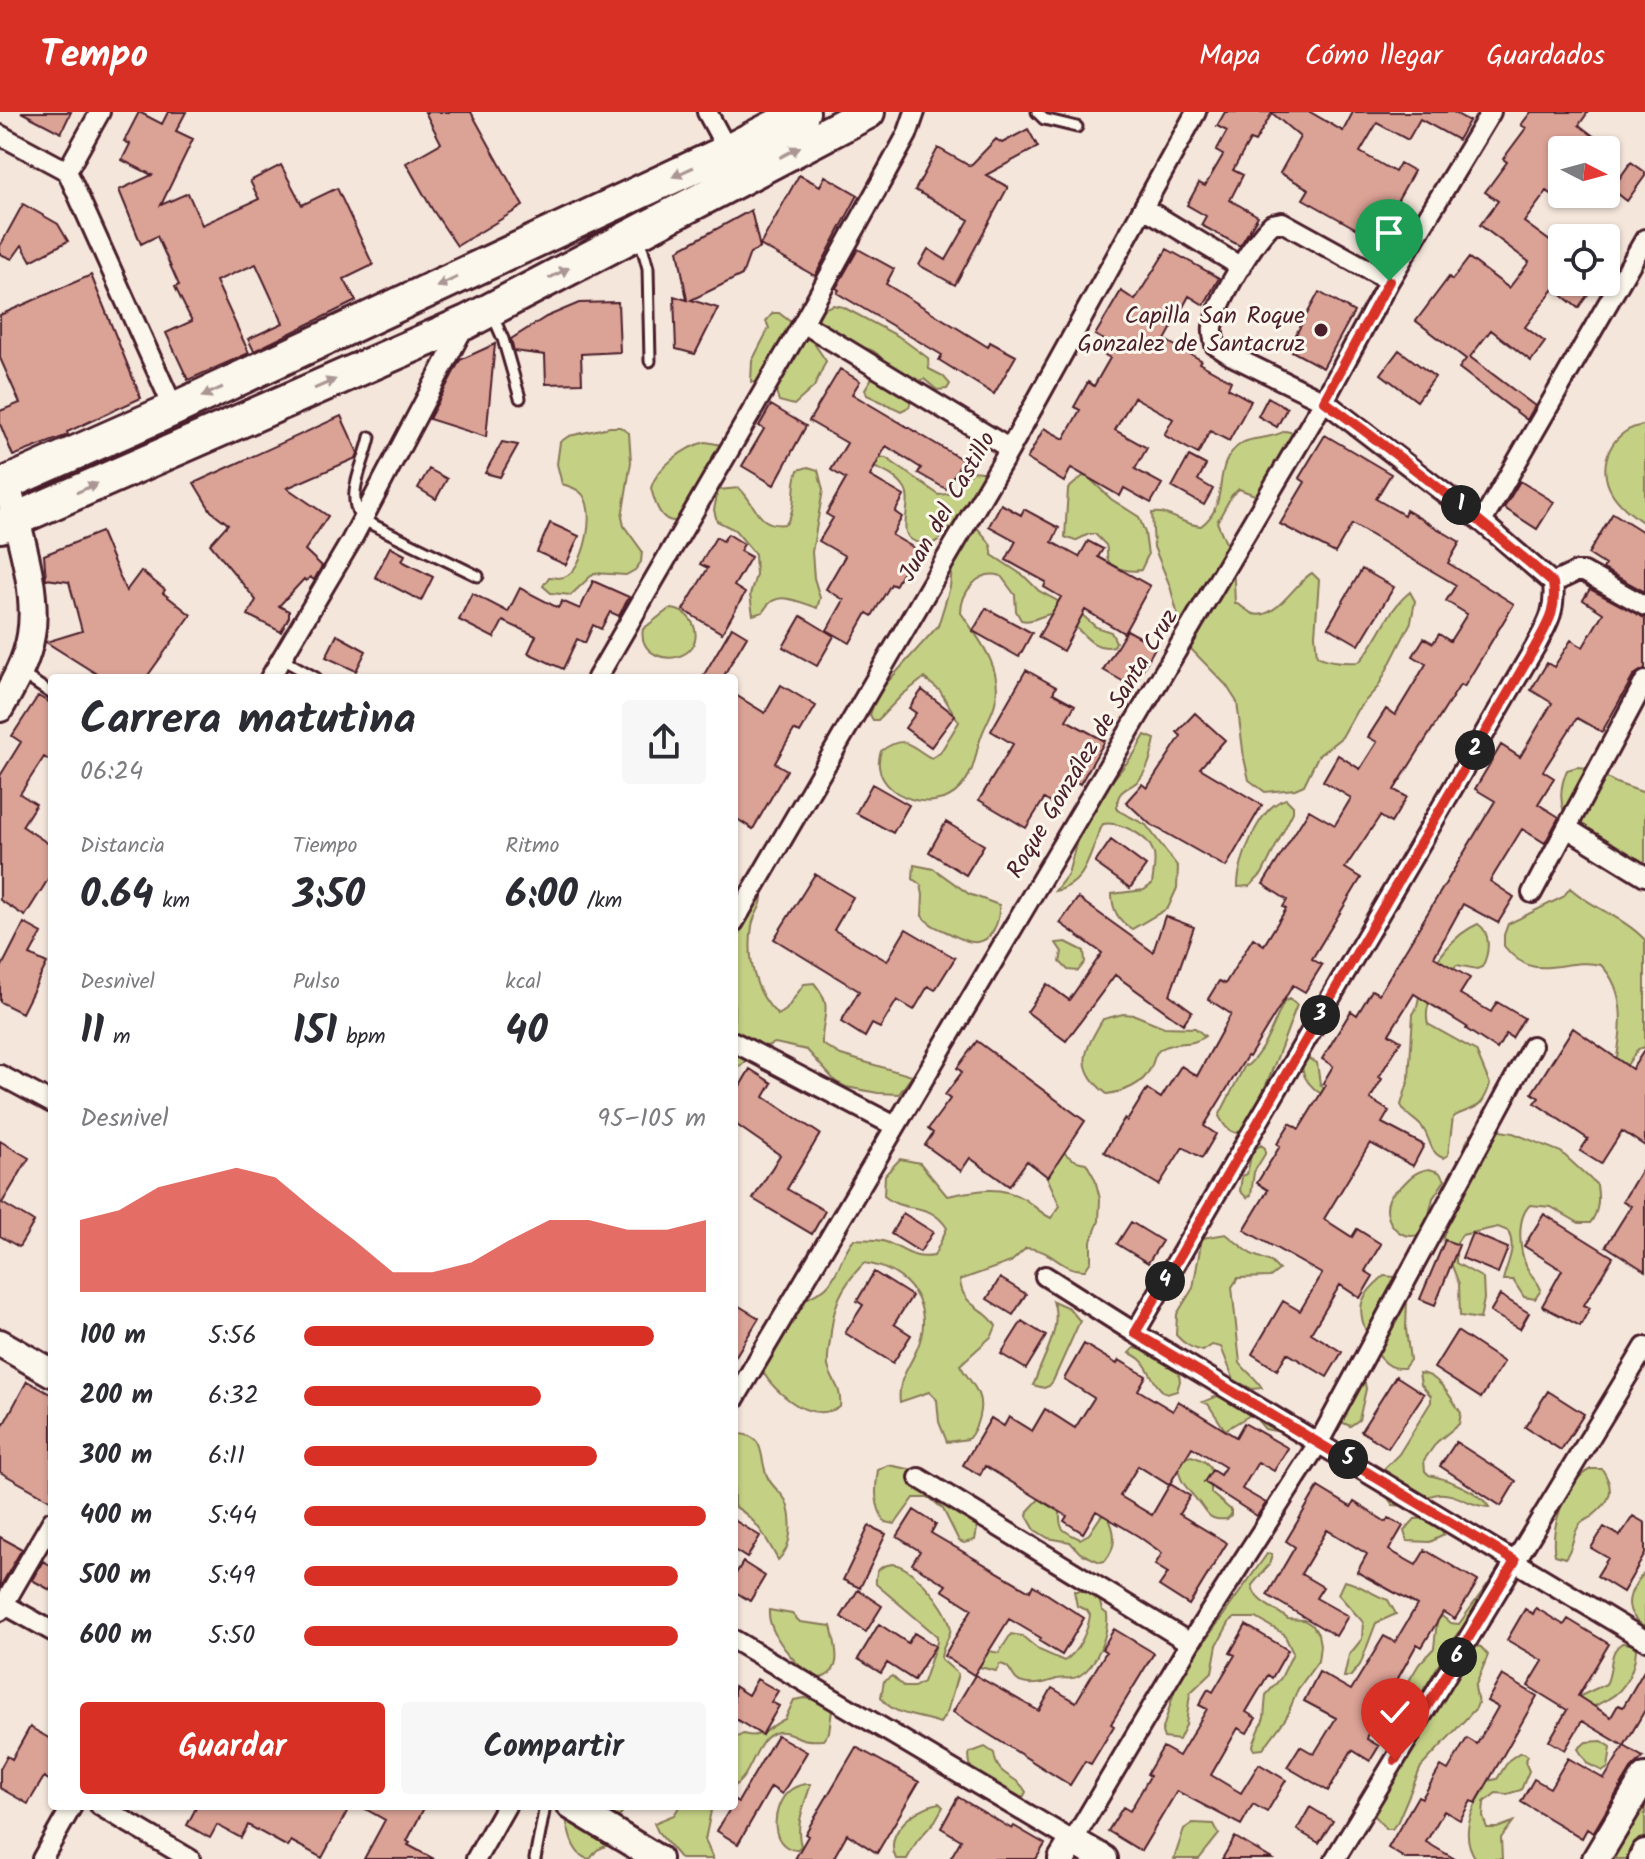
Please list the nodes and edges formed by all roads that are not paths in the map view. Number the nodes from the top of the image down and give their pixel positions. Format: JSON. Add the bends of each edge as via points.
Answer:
{"nodes":[{"id":1,"x":100,"y":112,"type":"edge"},
{"id":2,"x":707,"y":112,"type":"edge"},
{"id":3,"x":803,"y":112,"type":"edge"},
{"id":4,"x":868,"y":112,"type":"edge"},
{"id":5,"x":915,"y":112,"type":"edge"},
{"id":6,"x":1037,"y":112,"type":"edge"},
{"id":7,"x":1196,"y":112,"type":"edge"},
{"id":8,"x":1491,"y":112,"type":"edge"},
{"id":9,"x":1077,"y":127,"type":"dead end"},
{"id":10,"x":0,"y":135,"type":"edge"},
{"id":11,"x":728,"y":151,"type":"junction"},
{"id":12,"x":67,"y":171,"type":"junction"},
{"id":13,"x":1144,"y":208,"type":"junction"},
{"id":14,"x":638,"y":232,"type":"junction"},
{"id":15,"x":1645,"y":239,"type":"edge"},
{"id":16,"x":1241,"y":267,"type":"junction"},
{"id":17,"x":1389,"y":281,"type":"junction"},
{"id":18,"x":479,"y":315,"type":"junction"},
{"id":19,"x":803,"y":323,"type":"junction"},
{"id":20,"x":650,"y":361,"type":"dead end"},
{"id":21,"x":520,"y":398,"type":"dead end"},
{"id":22,"x":1324,"y":401,"type":"junction"},
{"id":23,"x":174,"y":409,"type":"junction"},
{"id":24,"x":370,"y":437,"type":"dead end"},
{"id":25,"x":1010,"y":449,"type":"junction"},
{"id":26,"x":3,"y":484,"type":"edge"},
{"id":27,"x":363,"y":520,"type":"junction"},
{"id":28,"x":1482,"y":522,"type":"junction"},
{"id":29,"x":8,"y":523,"type":"edge"},
{"id":30,"x":478,"y":576,"type":"dead end"},
{"id":31,"x":1553,"y":583,"type":"junction"},
{"id":32,"x":1645,"y":606,"type":"edge"},
{"id":33,"x":282,"y":659,"type":"junction"},
{"id":34,"x":20,"y":672,"type":"junction"},
{"id":35,"x":273,"y":674,"type":"edge"},
{"id":36,"x":309,"y":674,"type":"edge"},
{"id":37,"x":599,"y":674,"type":"edge"},
{"id":38,"x":1645,"y":681,"type":"edge"},
{"id":39,"x":48,"y":691,"type":"edge"},
{"id":40,"x":0,"y":708,"type":"edge"},
{"id":41,"x":1567,"y":828,"type":"junction"},
{"id":42,"x":1645,"y":876,"type":"edge"},
{"id":43,"x":1532,"y":893,"type":"dead end"},
{"id":44,"x":738,"y":915,"type":"edge"},
{"id":45,"x":738,"y":1044,"type":"edge"},
{"id":46,"x":1532,"y":1046,"type":"dead end"},
{"id":47,"x":0,"y":1075,"type":"edge"},
{"id":48,"x":48,"y":1101,"type":"edge"},
{"id":49,"x":895,"y":1126,"type":"junction"},
{"id":50,"x":1045,"y":1276,"type":"dead end"},
{"id":51,"x":1135,"y":1333,"type":"junction"},
{"id":52,"x":0,"y":1343,"type":"edge"},
{"id":53,"x":1645,"y":1347,"type":"edge"},
{"id":54,"x":48,"y":1371,"type":"edge"},
{"id":55,"x":738,"y":1393,"type":"edge"},
{"id":56,"x":1319,"y":1442,"type":"junction"},
{"id":57,"x":919,"y":1478,"type":"dead end"},
{"id":58,"x":48,"y":1528,"type":"edge"},
{"id":59,"x":1515,"y":1561,"type":"junction"},
{"id":60,"x":1,"y":1606,"type":"edge"},
{"id":61,"x":48,"y":1629,"type":"edge"},
{"id":62,"x":1645,"y":1640,"type":"edge"},
{"id":63,"x":738,"y":1643,"type":"edge"},
{"id":64,"x":1190,"y":1643,"type":"junction"},
{"id":65,"x":1645,"y":1777,"type":"edge"},
{"id":66,"x":70,"y":1810,"type":"edge"},
{"id":67,"x":107,"y":1810,"type":"edge"},
{"id":68,"x":504,"y":1810,"type":"edge"},
{"id":69,"x":544,"y":1810,"type":"edge"},
{"id":70,"x":578,"y":1810,"type":"edge"},
{"id":71,"x":1068,"y":1850,"type":"edge"},
{"id":72,"x":1645,"y":1853,"type":"edge"},
{"id":73,"x":42,"y":1859,"type":"edge"},
{"id":74,"x":190,"y":1859,"type":"edge"},
{"id":75,"x":476,"y":1859,"type":"edge"},
{"id":76,"x":535,"y":1859,"type":"edge"},
{"id":77,"x":658,"y":1859,"type":"edge"},
{"id":78,"x":1104,"y":1859,"type":"edge"},
{"id":79,"x":1335,"y":1859,"type":"edge"},
{"id":80,"x":1596,"y":1859,"type":"edge"},
{"id":81,"x":1642,"y":1859,"type":"edge"}],
"edges":[{"from":1,"to":12,"type":"street"},
{"from":2,"to":11,"type":"street"},
{"from":3,"to":11,"type":"highway"},
{"from":14,"to":4,"type":"highway","one_way":true},
{"from":5,"to":19,"type":"street"},
{"from":6,"to":9,"type":"lane","via":[[1044,119]]},
{"from":7,"to":13,"type":"street","name":"Juan del Castillo"},
{"from":8,"to":17,"type":"street","name":"Roque González de Santa Cruz"},
{"from":10,"to":12,"type":"street"},
{"from":11,"to":23,"type":"highway","one_way":true},
{"from":12,"to":23,"type":"street"},
{"from":13,"to":16,"type":"street"},
{"from":13,"to":25,"type":"street","name":"Juan del Castillo"},
{"from":18,"to":14,"type":"highway","one_way":true},
{"from":14,"to":20,"type":"lane","via":[[648,268]]},
{"from":15,"to":28,"type":"street"},
{"from":16,"to":17,"type":"street","via":[[1267,229],[1282,222]]},
{"from":16,"to":22,"type":"street","via":[[1218,309],[1212,330],[1215,345]]},
{"from":17,"to":22,"type":"street","name":"Roque González de Santa Cruz"},
{"from":18,"to":21,"type":"lane","via":[[503,339]]},
{"from":18,"to":27,"type":"street"},
{"from":29,"to":18,"type":"highway","one_way":true},
{"from":19,"to":25,"type":"street"},
{"from":19,"to":37,"type":"street"},
{"from":22,"to":28,"type":"street"},
{"from":22,"to":49,"type":"street","name":"Roque González de Santa Cruz"},
{"from":23,"to":26,"type":"highway"},
{"from":24,"to":27,"type":"lane","via":[[354,499]]},
{"from":25,"to":44,"type":"street","name":"Juan del Castillo"},
{"from":26,"to":29,"type":"street"},
{"from":27,"to":30,"type":"lane"},
{"from":27,"to":33,"type":"street"},
{"from":28,"to":31,"type":"street"},
{"from":29,"to":34,"type":"street","via":[[32,595],[31,635]]},
{"from":31,"to":32,"type":"street","via":[[1584,572]]},
{"from":31,"to":51,"type":"street","via":[[1551,619]]},
{"from":33,"to":35,"type":"street"},
{"from":33,"to":36,"type":"lane"},
{"from":34,"to":39,"type":"lane"},
{"from":34,"to":40,"type":"street"},
{"from":38,"to":41,"type":"street"},
{"from":41,"to":42,"type":"street"},
{"from":41,"to":43,"type":"street"},
{"from":45,"to":49,"type":"street"},
{"from":46,"to":56,"type":"street"},
{"from":47,"to":48,"type":"street"},
{"from":49,"to":55,"type":"street","name":"Roque González de Santa Cruz"},
{"from":50,"to":51,"type":"street"},
{"from":51,"to":56,"type":"street"},
{"from":52,"to":54,"type":"street"},
{"from":53,"to":59,"type":"street"},
{"from":56,"to":59,"type":"street"},
{"from":56,"to":64,"type":"street"},
{"from":57,"to":64,"type":"street"},
{"from":58,"to":60,"type":"street"},
{"from":59,"to":62,"type":"street"},
{"from":59,"to":79,"type":"street"},
{"from":60,"to":61,"type":"street"},
{"from":63,"to":71,"type":"street"},
{"from":64,"to":71,"type":"street"},
{"from":65,"to":80,"type":"street"},
{"from":66,"to":73,"type":"street"},
{"from":67,"to":74,"type":"street"},
{"from":68,"to":75,"type":"street"},
{"from":69,"to":76,"type":"lane"},
{"from":70,"to":77,"type":"street"},
{"from":71,"to":78,"type":"street"},
{"from":72,"to":81,"type":"street"}]}
